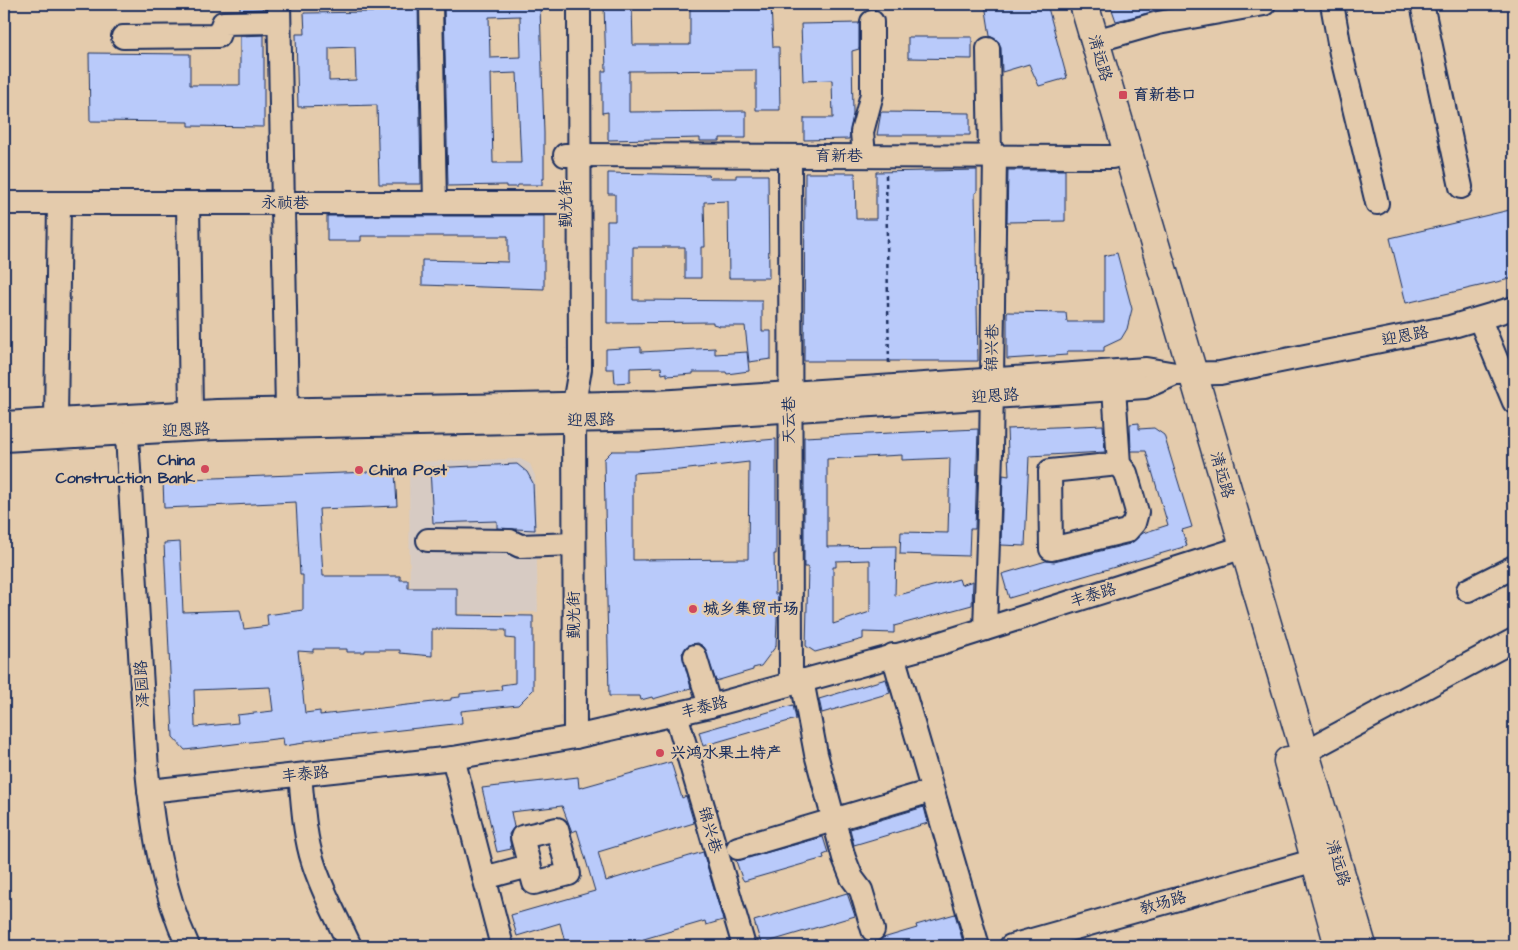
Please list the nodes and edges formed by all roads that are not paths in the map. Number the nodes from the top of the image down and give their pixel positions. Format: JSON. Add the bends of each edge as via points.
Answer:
{"nodes":[{"id":1,"x":431,"y":4,"type":"edge"},
{"id":2,"x":565,"y":4,"type":"edge"},
{"id":3,"x":579,"y":4,"type":"edge"},
{"id":4,"x":1068,"y":4,"type":"edge"},
{"id":5,"x":1084,"y":4,"type":"edge"},
{"id":6,"x":1264,"y":4,"type":"edge"},
{"id":7,"x":1332,"y":4,"type":"edge"},
{"id":8,"x":1422,"y":4,"type":"edge"},
{"id":9,"x":279,"y":13,"type":"edge"},
{"id":10,"x":872,"y":22,"type":"dead end"},
{"id":11,"x":123,"y":37,"type":"dead end"},
{"id":12,"x":1095,"y":41,"type":"junction"},
{"id":13,"x":988,"y":50,"type":"dead end"},
{"id":14,"x":572,"y":155,"type":"junction"},
{"id":15,"x":790,"y":156,"type":"junction"},
{"id":16,"x":875,"y":156,"type":"junction"},
{"id":17,"x":993,"y":157,"type":"junction"},
{"id":18,"x":1112,"y":157,"type":"junction"},
{"id":19,"x":1461,"y":187,"type":"dead end"},
{"id":20,"x":1377,"y":202,"type":"dead end"},
{"id":21,"x":4,"y":203,"type":"edge"},
{"id":22,"x":59,"y":203,"type":"junction"},
{"id":23,"x":188,"y":203,"type":"junction"},
{"id":24,"x":281,"y":203,"type":"junction"},
{"id":25,"x":435,"y":203,"type":"junction"},
{"id":26,"x":566,"y":203,"type":"junction"},
{"id":27,"x":1514,"y":308,"type":"edge"},
{"id":28,"x":1480,"y":320,"type":"junction"},
{"id":29,"x":1184,"y":374,"type":"junction"},
{"id":30,"x":992,"y":388,"type":"junction"},
{"id":31,"x":1114,"y":388,"type":"junction"},
{"id":32,"x":789,"y":401,"type":"junction"},
{"id":33,"x":1514,"y":402,"type":"edge"},
{"id":34,"x":287,"y":409,"type":"junction"},
{"id":35,"x":192,"y":412,"type":"junction"},
{"id":36,"x":574,"y":412,"type":"junction"},
{"id":37,"x":56,"y":420,"type":"junction"},
{"id":38,"x":4,"y":423,"type":"edge"},
{"id":39,"x":127,"y":425,"type":"junction"},
{"id":40,"x":4,"y":440,"type":"edge"},
{"id":41,"x":1119,"y":464,"type":"junction"},
{"id":42,"x":428,"y":540,"type":"dead end"},
{"id":43,"x":574,"y":544,"type":"junction"},
{"id":44,"x":1236,"y":550,"type":"junction"},
{"id":45,"x":1514,"y":567,"type":"edge"},
{"id":46,"x":1468,"y":590,"type":"dead end"},
{"id":47,"x":985,"y":629,"type":"junction"},
{"id":48,"x":1514,"y":640,"type":"edge"},
{"id":49,"x":893,"y":655,"type":"junction"},
{"id":50,"x":695,"y":656,"type":"dead end"},
{"id":51,"x":796,"y":682,"type":"junction"},
{"id":52,"x":710,"y":706,"type":"junction"},
{"id":53,"x":676,"y":714,"type":"junction"},
{"id":54,"x":575,"y":737,"type":"junction"},
{"id":55,"x":1305,"y":752,"type":"junction"},
{"id":56,"x":453,"y":758,"type":"junction"},
{"id":57,"x":300,"y":775,"type":"junction"},
{"id":58,"x":149,"y":791,"type":"junction"},
{"id":59,"x":918,"y":795,"type":"dead end"},
{"id":60,"x":833,"y":820,"type":"junction"},
{"id":61,"x":738,"y":848,"type":"dead end"},
{"id":62,"x":1316,"y":860,"type":"junction"},
{"id":63,"x":529,"y":866,"type":"dead end"},
{"id":64,"x":484,"y":878,"type":"junction"},
{"id":65,"x":873,"y":930,"type":"dead end"},
{"id":66,"x":182,"y":944,"type":"edge"},
{"id":67,"x":350,"y":946,"type":"edge"},
{"id":68,"x":502,"y":946,"type":"edge"},
{"id":69,"x":744,"y":946,"type":"edge"},
{"id":70,"x":978,"y":946,"type":"edge"},
{"id":71,"x":1010,"y":946,"type":"edge"},
{"id":72,"x":1340,"y":946,"type":"edge"},
{"id":73,"x":1362,"y":946,"type":"edge"}],
"edges":[{"from":1,"to":25,"type":"street"},
{"from":2,"to":14,"type":"street","name":"觐光街"},
{"from":3,"to":14,"type":"street","name":"觐光街"},
{"from":4,"to":18,"type":"main road","name":"清远路"},
{"from":5,"to":12,"type":"main road","name":"清远路"},
{"from":6,"to":12,"type":"street","via":[[1158,24]]},
{"from":7,"to":20,"type":"street"},
{"from":8,"to":19,"type":"street"},
{"from":9,"to":11,"type":"street","via":[[223,23],[218,36]]},
{"from":9,"to":24,"type":"street"},
{"from":10,"to":16,"type":"street","via":[[872,94],[862,132]]},
{"from":12,"to":29,"type":"main road","name":"清远路"},
{"from":13,"to":17,"type":"street","name":"锦兴巷"},
{"from":14,"to":15,"type":"street","name":"育新巷"},
{"from":14,"to":26,"type":"street","name":"觐光街"},
{"from":14,"to":36,"type":"street","name":"觐光街","via":[[580,369]]},
{"from":15,"to":16,"type":"street","name":"育新巷"},
{"from":15,"to":32,"type":"street","name":"天云巷"},
{"from":16,"to":17,"type":"street","name":"育新巷"},
{"from":17,"to":18,"type":"street","name":"育新巷"},
{"from":17,"to":30,"type":"street","name":"锦兴巷"},
{"from":18,"to":29,"type":"main road","name":"清远路"},
{"from":21,"to":22,"type":"street","name":"永祯巷"},
{"from":22,"to":23,"type":"street","name":"永祯巷"},
{"from":22,"to":37,"type":"street"},
{"from":23,"to":24,"type":"street","name":"永祯巷"},
{"from":23,"to":35,"type":"street"},
{"from":24,"to":25,"type":"street","name":"永祯巷"},
{"from":24,"to":34,"type":"street"},
{"from":25,"to":26,"type":"street","name":"永祯巷"},
{"from":26,"to":36,"type":"street","name":"觐光街","via":[[566,369]]},
{"from":27,"to":28,"type":"street","name":"迎恩路"},
{"from":28,"to":29,"type":"street","name":"迎恩路","via":[[1220,373]]},
{"from":28,"to":33,"type":"street"},
{"from":29,"to":30,"type":"street","name":"迎恩路","via":[[1146,369]]},
{"from":29,"to":31,"type":"street","name":"迎恩路","via":[[1144,387]]},
{"from":29,"to":44,"type":"main road","name":"清远路"},
{"from":30,"to":31,"type":"street","name":"迎恩路"},
{"from":30,"to":32,"type":"street","name":"迎恩路"},
{"from":30,"to":32,"type":"street","name":"迎恩路","via":[[890,386]]},
{"from":30,"to":47,"type":"street","name":"锦兴巷"},
{"from":31,"to":41,"type":"street"},
{"from":32,"to":36,"type":"street","name":"迎恩路","via":[[659,419]]},
{"from":32,"to":51,"type":"street","name":"天云巷"},
{"from":34,"to":35,"type":"street","name":"迎恩路"},
{"from":34,"to":36,"type":"street","name":"迎恩路"},
{"from":35,"to":39,"type":"street","name":"迎恩路"},
{"from":36,"to":39,"type":"street","name":"迎恩路","via":[[218,428]]},
{"from":36,"to":43,"type":"street","name":"觐光街"},
{"from":37,"to":38,"type":"street","name":"迎恩路"},
{"from":37,"to":39,"type":"street","name":"迎恩路"},
{"from":39,"to":40,"type":"street","name":"迎恩路"},
{"from":39,"to":58,"type":"street","name":"泽园路"},
{"from":41,"to":41,"type":"street","via":[[1126,473],[1137,512],[1131,527],[1127,531],[1051,549],[1050,471]]},
{"from":42,"to":43,"type":"street","via":[[510,541],[520,546]]},
{"from":43,"to":54,"type":"street","name":"觐光街"},
{"from":44,"to":47,"type":"street","name":"丰泰路"},
{"from":44,"to":55,"type":"main road","name":"清远路"},
{"from":44,"to":62,"type":"main road","name":"清远路"},
{"from":45,"to":46,"type":"street"},
{"from":47,"to":49,"type":"street","name":"丰泰路"},
{"from":48,"to":55,"type":"street"},
{"from":49,"to":51,"type":"street","name":"丰泰路"},
{"from":49,"to":70,"type":"street"},
{"from":50,"to":52,"type":"street"},
{"from":51,"to":52,"type":"street","name":"丰泰路"},
{"from":51,"to":60,"type":"street","name":"天云巷"},
{"from":52,"to":53,"type":"street","name":"丰泰路"},
{"from":53,"to":54,"type":"street","name":"丰泰路"},
{"from":53,"to":69,"type":"street","name":"锦兴巷"},
{"from":54,"to":56,"type":"street","name":"丰泰路"},
{"from":55,"to":73,"type":"main road","name":"清远路"},
{"from":56,"to":57,"type":"street","name":"丰泰路"},
{"from":56,"to":64,"type":"street"},
{"from":57,"to":58,"type":"street","name":"丰泰路"},
{"from":57,"to":67,"type":"street","via":[[313,862],[327,900]]},
{"from":58,"to":66,"type":"street","name":"泽园路","via":[[157,852]]},
{"from":59,"to":60,"type":"street"},
{"from":60,"to":61,"type":"street"},
{"from":60,"to":65,"type":"street","name":"天云巷","via":[[844,858],[861,890]]},
{"from":62,"to":71,"type":"street","name":"教场路"},
{"from":62,"to":72,"type":"main road","name":"清远路"},
{"from":63,"to":64,"type":"street"},
{"from":64,"to":68,"type":"street"}]}
